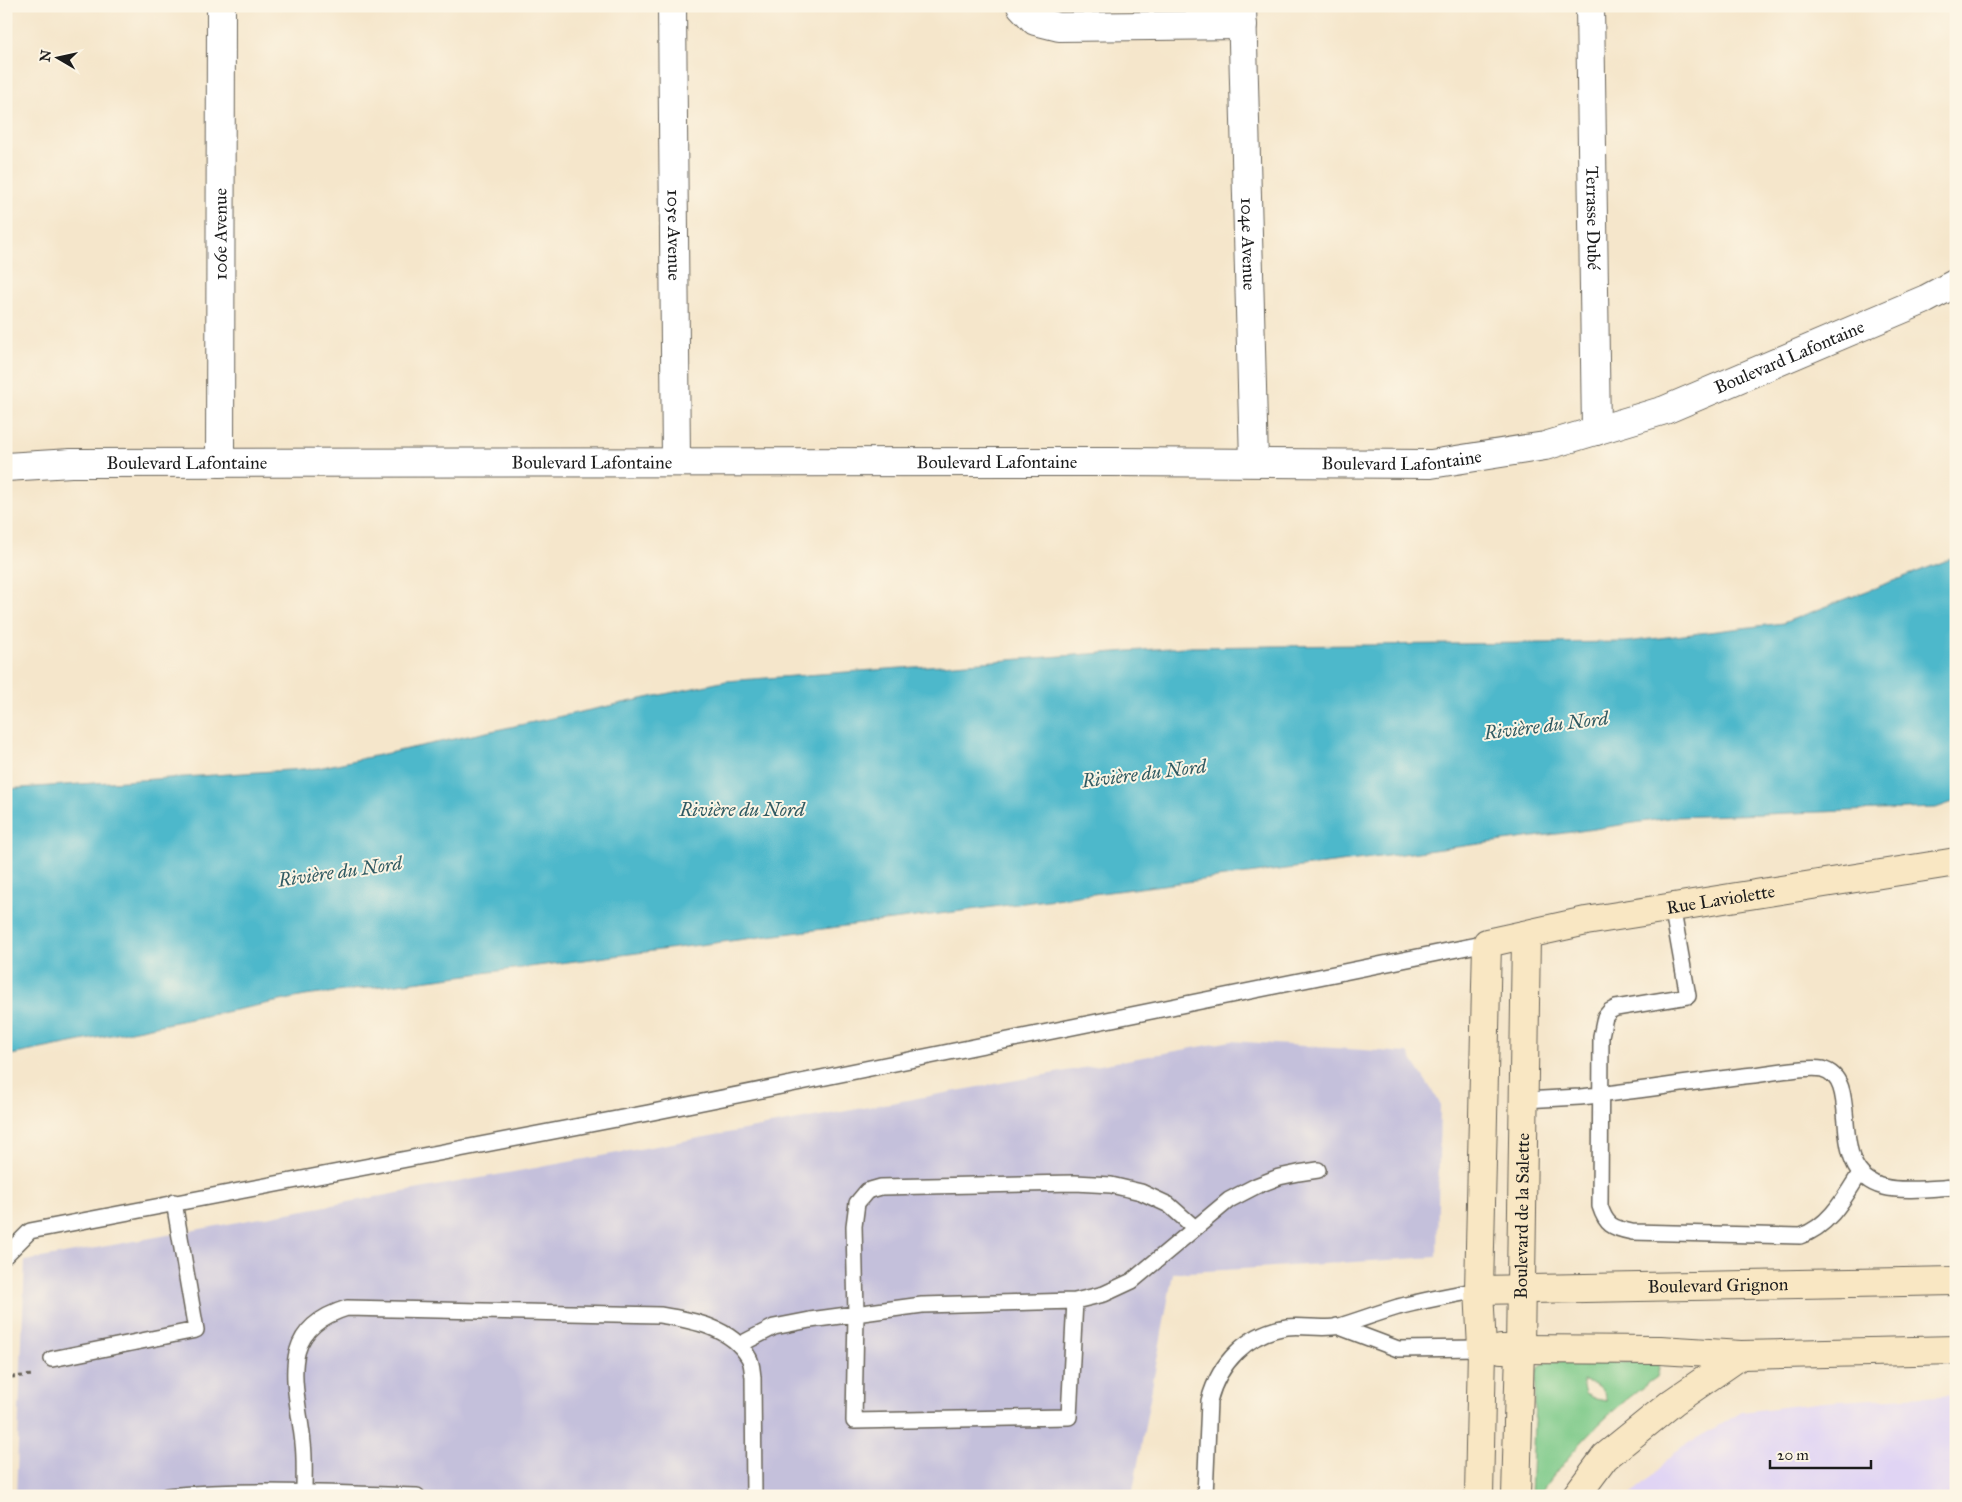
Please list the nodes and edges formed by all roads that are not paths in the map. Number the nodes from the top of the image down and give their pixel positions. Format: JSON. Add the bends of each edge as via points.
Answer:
{"nodes":[{"id":1,"x":221,"y":6,"type":"edge"},
{"id":2,"x":672,"y":6,"type":"edge"},
{"id":3,"x":1021,"y":6,"type":"edge"},
{"id":4,"x":1590,"y":6,"type":"edge"},
{"id":5,"x":1242,"y":16,"type":"edge"},
{"id":6,"x":1956,"y":283,"type":"edge"},
{"id":7,"x":1596,"y":430,"type":"junction"},
{"id":8,"x":676,"y":462,"type":"junction"},
{"id":9,"x":1254,"y":462,"type":"junction"},
{"id":10,"x":220,"y":463,"type":"junction"},
{"id":11,"x":6,"y":467,"type":"edge"},
{"id":12,"x":1956,"y":862,"type":"edge"},
{"id":13,"x":1672,"y":906,"type":"junction"},
{"id":14,"x":1526,"y":936,"type":"junction"},
{"id":15,"x":1486,"y":943,"type":"junction"},
{"id":16,"x":1600,"y":1094,"type":"junction"},
{"id":17,"x":1524,"y":1100,"type":"junction"},
{"id":18,"x":1318,"y":1170,"type":"dead end"},
{"id":19,"x":1860,"y":1173,"type":"junction"},
{"id":20,"x":1956,"y":1187,"type":"edge"},
{"id":21,"x":174,"y":1202,"type":"junction"},
{"id":22,"x":1195,"y":1228,"type":"junction"},
{"id":23,"x":6,"y":1255,"type":"edge"},
{"id":24,"x":1956,"y":1281,"type":"edge"},
{"id":25,"x":1520,"y":1289,"type":"junction"},
{"id":26,"x":1479,"y":1290,"type":"junction"},
{"id":27,"x":1075,"y":1300,"type":"junction"},
{"id":28,"x":856,"y":1314,"type":"junction"},
{"id":29,"x":1337,"y":1326,"type":"junction"},
{"id":30,"x":739,"y":1345,"type":"junction"},
{"id":31,"x":1482,"y":1348,"type":"junction"},
{"id":32,"x":1520,"y":1349,"type":"junction"},
{"id":33,"x":1956,"y":1350,"type":"edge"},
{"id":34,"x":1741,"y":1354,"type":"junction"},
{"id":35,"x":52,"y":1359,"type":"dead end"},
{"id":36,"x":304,"y":1493,"type":"junction"},
{"id":37,"x":197,"y":1494,"type":"edge"},
{"id":38,"x":167,"y":1496,"type":"edge"},
{"id":39,"x":417,"y":1496,"type":"edge"},
{"id":40,"x":754,"y":1496,"type":"edge"},
{"id":41,"x":1205,"y":1496,"type":"edge"},
{"id":42,"x":1479,"y":1496,"type":"edge"},
{"id":43,"x":1516,"y":1496,"type":"edge"},
{"id":44,"x":1576,"y":1496,"type":"edge"}],
"edges":[{"from":1,"to":10,"type":"street","name":"106e Avenue"},
{"from":2,"to":8,"type":"street","name":"105e Avenue"},
{"from":3,"to":5,"type":"street","name":"104e Avenue","via":[[1035,21],[1059,27]]},
{"from":4,"to":7,"type":"street","name":"Terrasse Dubé"},
{"from":5,"to":9,"type":"street","name":"104e Avenue"},
{"from":6,"to":7,"type":"street","name":"Boulevard Lafontaine","via":[[1926,299],[1665,410]]},
{"from":7,"to":9,"type":"street","name":"Boulevard Lafontaine","via":[[1545,446],[1431,464]]},
{"from":8,"to":9,"type":"street","name":"Boulevard Lafontaine"},
{"from":8,"to":10,"type":"street","name":"Boulevard Lafontaine"},
{"from":10,"to":11,"type":"street","name":"Boulevard Lafontaine","via":[[71,463]]},
{"from":12,"to":13,"type":"street","name":"Rue Laviolette"},
{"from":13,"to":14,"type":"street","name":"Rue Laviolette","via":[[1586,921]]},
{"from":13,"to":16,"type":"lane","via":[[1688,996],[1610,1011],[1605,1017],[1601,1036]]},
{"from":14,"to":15,"type":"street","name":"Rue Laviolette"},
{"from":14,"to":17,"type":"street","name":"Boulevard de la Salette"},
{"from":15,"to":21,"type":"lane","via":[[648,1113]]},
{"from":15,"to":26,"type":"street"},
{"from":16,"to":17,"type":"lane"},
{"from":16,"to":19,"type":"lane","via":[[1822,1069],[1836,1078],[1841,1088],[1849,1147]]},
{"from":16,"to":19,"type":"lane","via":[[1600,1206],[1604,1218],[1618,1230],[1800,1236],[1818,1228],[1828,1218]]},
{"from":17,"to":25,"type":"street","name":"Boulevard de la Salette"},
{"from":18,"to":22,"type":"lane","via":[[1256,1186],[1229,1200]]},
{"from":19,"to":20,"type":"lane","via":[[1885,1188]]},
{"from":21,"to":23,"type":"lane","via":[[30,1231]]},
{"from":21,"to":35,"type":"lane","via":[[196,1330]]},
{"from":22,"to":27,"type":"lane","via":[[1132,1281],[1104,1294]]},
{"from":22,"to":28,"type":"lane","via":[[1155,1198],[1111,1185],[881,1187],[867,1191],[857,1203],[854,1226]]},
{"from":24,"to":25,"type":"street","name":"Boulevard Grignon"},
{"from":25,"to":26,"type":"street","name":"Boulevard Grignon"},
{"from":25,"to":32,"type":"street","name":"Boulevard de la Salette"},
{"from":26,"to":29,"type":"lane","via":[[1399,1307]]},
{"from":26,"to":31,"type":"street"},
{"from":27,"to":28,"type":"lane","via":[[922,1305]]},
{"from":27,"to":28,"type":"lane","via":[[1069,1418],[854,1421]]},
{"from":28,"to":30,"type":"lane","via":[[774,1327]]},
{"from":29,"to":31,"type":"lane","via":[[1398,1349]]},
{"from":29,"to":41,"type":"lane","via":[[1287,1327],[1262,1334],[1241,1347],[1224,1366],[1209,1401]]},
{"from":30,"to":36,"type":"lane","via":[[704,1324],[660,1315],[346,1308],[315,1322],[298,1346],[295,1386],[303,1443]]},
{"from":30,"to":40,"type":"lane","via":[[750,1360],[753,1377]]},
{"from":31,"to":32,"type":"street"},
{"from":31,"to":42,"type":"street"},
{"from":32,"to":34,"type":"street"},
{"from":32,"to":43,"type":"street","name":"Boulevard de la Salette"},
{"from":33,"to":34,"type":"street"},
{"from":34,"to":44,"type":"street","via":[[1672,1402],[1605,1457]]},
{"from":36,"to":37,"type":"lane"},
{"from":36,"to":39,"type":"lane"},
{"from":37,"to":38,"type":"lane"}]}
